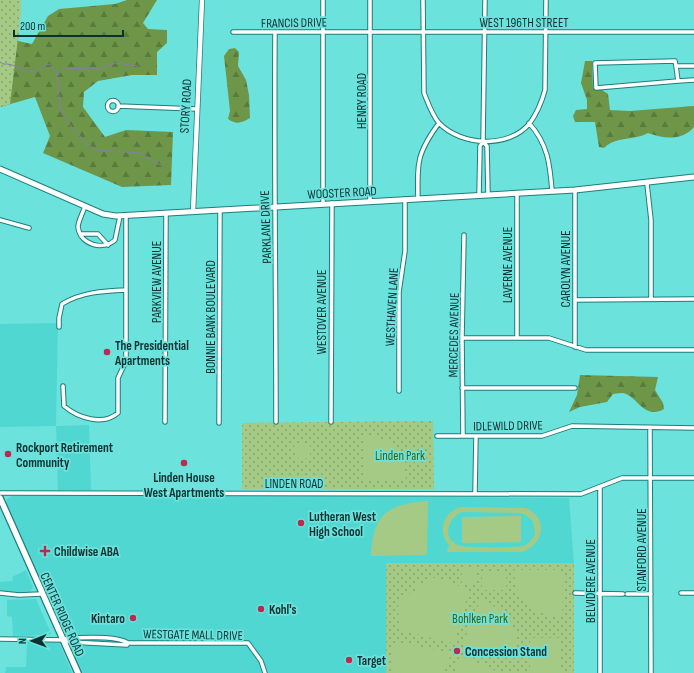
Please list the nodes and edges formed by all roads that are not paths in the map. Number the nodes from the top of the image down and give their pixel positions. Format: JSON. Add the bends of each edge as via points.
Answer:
{"nodes":[{"id":1,"x":202,"y":0,"type":"edge"},
{"id":2,"x":323,"y":0,"type":"edge"},
{"id":3,"x":370,"y":0,"type":"edge"},
{"id":4,"x":423,"y":0,"type":"edge"},
{"id":5,"x":485,"y":0,"type":"edge"},
{"id":6,"x":546,"y":0,"type":"edge"},
{"id":7,"x":323,"y":31,"type":"junction"},
{"id":8,"x":355,"y":31,"type":"joint"},
{"id":9,"x":371,"y":31,"type":"junction"},
{"id":10,"x":423,"y":31,"type":"junction"},
{"id":11,"x":485,"y":31,"type":"junction"},
{"id":12,"x":233,"y":32,"type":"dead end"},
{"id":13,"x":276,"y":32,"type":"junction"},
{"id":14,"x":546,"y":32,"type":"junction"},
{"id":15,"x":694,"y":32,"type":"edge"},
{"id":16,"x":676,"y":66,"type":"junction"},
{"id":17,"x":694,"y":66,"type":"edge"},
{"id":18,"x":694,"y":80,"type":"edge"},
{"id":19,"x":678,"y":81,"type":"junction"},
{"id":20,"x":118,"y":106,"type":"dead end"},
{"id":21,"x":196,"y":109,"type":"junction"},
{"id":22,"x":439,"y":123,"type":"junction"},
{"id":23,"x":529,"y":124,"type":"junction"},
{"id":24,"x":483,"y":142,"type":"junction"},
{"id":25,"x":0,"y":168,"type":"edge"},
{"id":26,"x":694,"y":177,"type":"edge"},
{"id":27,"x":648,"y":184,"type":"junction"},
{"id":28,"x":575,"y":190,"type":"junction"},
{"id":29,"x":552,"y":191,"type":"junction"},
{"id":30,"x":518,"y":193,"type":"junction"},
{"id":31,"x":488,"y":194,"type":"junction"},
{"id":32,"x":480,"y":195,"type":"junction"},
{"id":33,"x":405,"y":199,"type":"junction"},
{"id":34,"x":418,"y":199,"type":"junction"},
{"id":35,"x":370,"y":202,"type":"junction"},
{"id":36,"x":332,"y":203,"type":"junction"},
{"id":37,"x":323,"y":204,"type":"junction"},
{"id":38,"x":85,"y":206,"type":"junction"},
{"id":39,"x":274,"y":208,"type":"junction"},
{"id":40,"x":220,"y":211,"type":"junction"},
{"id":41,"x":193,"y":212,"type":"junction"},
{"id":42,"x":166,"y":214,"type":"junction"},
{"id":43,"x":120,"y":216,"type":"junction"},
{"id":44,"x":126,"y":216,"type":"junction"},
{"id":45,"x":0,"y":220,"type":"edge"},
{"id":46,"x":29,"y":228,"type":"dead end"},
{"id":47,"x":81,"y":234,"type":"junction"},
{"id":48,"x":464,"y":235,"type":"dead end"},
{"id":49,"x":108,"y":245,"type":"junction"},
{"id":50,"x":126,"y":290,"type":"junction"},
{"id":51,"x":651,"y":299,"type":"junction"},
{"id":52,"x":694,"y":299,"type":"edge"},
{"id":53,"x":575,"y":300,"type":"junction"},
{"id":54,"x":59,"y":327,"type":"dead end"},
{"id":55,"x":462,"y":338,"type":"junction"},
{"id":56,"x":517,"y":338,"type":"junction"},
{"id":57,"x":575,"y":347,"type":"junction"},
{"id":58,"x":694,"y":350,"type":"edge"},
{"id":59,"x":62,"y":386,"type":"dead end"},
{"id":60,"x":462,"y":388,"type":"junction"},
{"id":61,"x":575,"y":388,"type":"dead end"},
{"id":62,"x":399,"y":391,"type":"dead end"},
{"id":63,"x":165,"y":422,"type":"dead end"},
{"id":64,"x":276,"y":422,"type":"dead end"},
{"id":65,"x":331,"y":422,"type":"dead end"},
{"id":66,"x":219,"y":423,"type":"dead end"},
{"id":67,"x":650,"y":428,"type":"junction"},
{"id":68,"x":694,"y":428,"type":"edge"},
{"id":69,"x":437,"y":436,"type":"dead end"},
{"id":70,"x":463,"y":436,"type":"junction"},
{"id":71,"x":476,"y":436,"type":"junction"},
{"id":72,"x":652,"y":478,"type":"junction"},
{"id":73,"x":694,"y":478,"type":"edge"},
{"id":74,"x":600,"y":488,"type":"junction"},
{"id":75,"x":0,"y":493,"type":"edge"},
{"id":76,"x":475,"y":493,"type":"junction"},
{"id":77,"x":0,"y":498,"type":"edge"},
{"id":78,"x":3,"y":513,"type":"edge"},
{"id":79,"x":0,"y":593,"type":"edge"},
{"id":80,"x":575,"y":593,"type":"dead end"},
{"id":81,"x":601,"y":593,"type":"junction"},
{"id":82,"x":694,"y":593,"type":"edge"},
{"id":83,"x":41,"y":594,"type":"junction"},
{"id":84,"x":623,"y":594,"type":"dead end"},
{"id":85,"x":627,"y":594,"type":"dead end"},
{"id":86,"x":651,"y":594,"type":"junction"},
{"id":87,"x":681,"y":594,"type":"dead end"},
{"id":88,"x":0,"y":639,"type":"edge"},
{"id":89,"x":64,"y":640,"type":"junction"},
{"id":90,"x":78,"y":673,"type":"edge"},
{"id":91,"x":265,"y":673,"type":"edge"},
{"id":92,"x":600,"y":673,"type":"edge"},
{"id":93,"x":651,"y":673,"type":"edge"}],
"edges":[{"from":1,"to":21,"type":"street","name":"STORY ROAD"},
{"from":2,"to":7,"type":"street"},
{"from":3,"to":9,"type":"street","name":"HENRY ROAD"},
{"from":4,"to":10,"type":"street"},
{"from":5,"to":11,"type":"street"},
{"from":6,"to":14,"type":"street"},
{"from":7,"to":8,"type":"street","name":"FRANCIS DRIVE"},
{"from":7,"to":13,"type":"street","name":"FRANCIS DRIVE"},
{"from":7,"to":37,"type":"street"},
{"from":8,"to":9,"type":"street","name":"WEST 196TH STREET"},
{"from":9,"to":10,"type":"street","name":"WEST 196TH STREET"},
{"from":9,"to":35,"type":"street","name":"HENRY ROAD"},
{"from":10,"to":11,"type":"street","name":"WEST 196TH STREET"},
{"from":10,"to":22,"type":"street","via":[[424,93]]},
{"from":11,"to":14,"type":"street","name":"WEST 196TH STREET"},
{"from":11,"to":24,"type":"street"},
{"from":12,"to":13,"type":"street","name":"FRANCIS DRIVE"},
{"from":13,"to":39,"type":"street","name":"PARKLANE DRIVE"},
{"from":14,"to":15,"type":"street","name":"WEST 196TH STREET"},
{"from":14,"to":23,"type":"street","via":[[545,90],[541,104]]},
{"from":16,"to":17,"type":"street"},
{"from":16,"to":19,"type":"street"},
{"from":16,"to":19,"type":"street","via":[[675,61],[595,63],[594,76],[596,88]]},
{"from":18,"to":19,"type":"street"},
{"from":20,"to":21,"type":"street"},
{"from":21,"to":41,"type":"street","name":"STORY ROAD"},
{"from":22,"to":24,"type":"street","via":[[458,136]]},
{"from":22,"to":34,"type":"street","via":[[422,148],[419,158]]},
{"from":23,"to":24,"type":"street","via":[[516,134]]},
{"from":23,"to":29,"type":"street","via":[[539,134],[546,149]]},
{"from":24,"to":31,"type":"street","via":[[487,146]]},
{"from":24,"to":32,"type":"street","via":[[480,146]]},
{"from":25,"to":38,"type":"main road","name":"WOOSTER ROAD"},
{"from":26,"to":27,"type":"main road","name":"WOOSTER ROAD"},
{"from":27,"to":28,"type":"main road","name":"WOOSTER ROAD"},
{"from":27,"to":51,"type":"street","via":[[651,220]]},
{"from":28,"to":29,"type":"main road","name":"WOOSTER ROAD"},
{"from":28,"to":53,"type":"street","name":"CAROLYN AVENUE"},
{"from":29,"to":30,"type":"main road","name":"WOOSTER ROAD"},
{"from":30,"to":31,"type":"main road","name":"WOOSTER ROAD"},
{"from":30,"to":56,"type":"street","name":"LAVERNE AVENUE"},
{"from":31,"to":32,"type":"main road","name":"WOOSTER ROAD"},
{"from":32,"to":34,"type":"main road","name":"WOOSTER ROAD"},
{"from":33,"to":34,"type":"main road","name":"WOOSTER ROAD"},
{"from":33,"to":35,"type":"main road","name":"WOOSTER ROAD"},
{"from":33,"to":62,"type":"street","name":"WESTHAVEN LANE","via":[[405,251],[399,292]]},
{"from":35,"to":36,"type":"main road","name":"WOOSTER ROAD"},
{"from":36,"to":37,"type":"main road","name":"WOOSTER ROAD"},
{"from":36,"to":65,"type":"street","name":"WESTOVER AVENUE"},
{"from":37,"to":39,"type":"main road","name":"WOOSTER ROAD"},
{"from":38,"to":43,"type":"main road","name":"WOOSTER ROAD","via":[[103,214]]},
{"from":38,"to":47,"type":"street","via":[[79,224]]},
{"from":39,"to":40,"type":"main road","name":"WOOSTER ROAD"},
{"from":39,"to":64,"type":"street","name":"PARKLANE DRIVE","via":[[277,267]]},
{"from":40,"to":41,"type":"main road","name":"WOOSTER ROAD"},
{"from":40,"to":66,"type":"street","name":"BONNIE BANK BOULEVARD"},
{"from":41,"to":42,"type":"main road","name":"WOOSTER ROAD"},
{"from":42,"to":44,"type":"main road","name":"WOOSTER ROAD"},
{"from":42,"to":63,"type":"street","name":"PARKVIEW AVENUE"},
{"from":43,"to":44,"type":"main road","name":"WOOSTER ROAD"},
{"from":43,"to":49,"type":"street","via":[[115,240]]},
{"from":44,"to":50,"type":"street"},
{"from":45,"to":46,"type":"street"},
{"from":47,"to":49,"type":"street","via":[[93,244]]},
{"from":47,"to":49,"type":"street","via":[[98,234]]},
{"from":48,"to":55,"type":"street","name":"MERCEDES AVENUE"},
{"from":50,"to":54,"type":"street","via":[[93,291],[69,300],[62,304]]},
{"from":50,"to":59,"type":"street","via":[[126,361],[118,378],[118,414],[111,419],[94,419],[71,412],[64,406]]},
{"from":51,"to":52,"type":"street"},
{"from":51,"to":53,"type":"street"},
{"from":53,"to":57,"type":"street","name":"CAROLYN AVENUE"},
{"from":55,"to":56,"type":"street"},
{"from":55,"to":60,"type":"street","name":"MERCEDES AVENUE"},
{"from":56,"to":57,"type":"street","via":[[549,338]]},
{"from":57,"to":58,"type":"street","via":[[586,350]]},
{"from":60,"to":61,"type":"street"},
{"from":60,"to":70,"type":"street","name":"MERCEDES AVENUE"},
{"from":67,"to":68,"type":"street","name":"IDLEWILD DRIVE"},
{"from":67,"to":71,"type":"street","name":"IDLEWILD DRIVE","via":[[578,426],[542,436]]},
{"from":67,"to":72,"type":"street","name":"STANFORD AVENUE"},
{"from":69,"to":70,"type":"street","name":"IDLEWILD DRIVE"},
{"from":70,"to":71,"type":"street","name":"IDLEWILD DRIVE"},
{"from":71,"to":76,"type":"street"},
{"from":72,"to":73,"type":"street","name":"LINDEN ROAD"},
{"from":72,"to":74,"type":"street","name":"LINDEN ROAD","via":[[622,478]]},
{"from":72,"to":86,"type":"street","name":"STANFORD AVENUE"},
{"from":74,"to":76,"type":"street","name":"LINDEN ROAD","via":[[581,494]]},
{"from":74,"to":81,"type":"street","name":"BELVIDERE AVENUE"},
{"from":75,"to":76,"type":"street","name":"LINDEN ROAD"},
{"from":77,"to":78,"type":"main road","name":"CENTER RIDGE ROAD"},
{"from":78,"to":83,"type":"main road","name":"CENTER RIDGE ROAD"},
{"from":79,"to":83,"type":"street"},
{"from":80,"to":81,"type":"street"},
{"from":81,"to":84,"type":"street"},
{"from":81,"to":92,"type":"street","name":"BELVIDERE AVENUE"},
{"from":82,"to":87,"type":"street"},
{"from":83,"to":89,"type":"main road","name":"CENTER RIDGE ROAD"},
{"from":85,"to":86,"type":"street"},
{"from":86,"to":93,"type":"street","name":"STANFORD AVENUE"},
{"from":88,"to":89,"type":"street","name":"WESTGATE MALL DRIVE"},
{"from":89,"to":90,"type":"main road","name":"CENTER RIDGE ROAD"},
{"from":89,"to":91,"type":"street","name":"WESTGATE MALL DRIVE","via":[[127,645],[248,643],[261,661]]}]}
